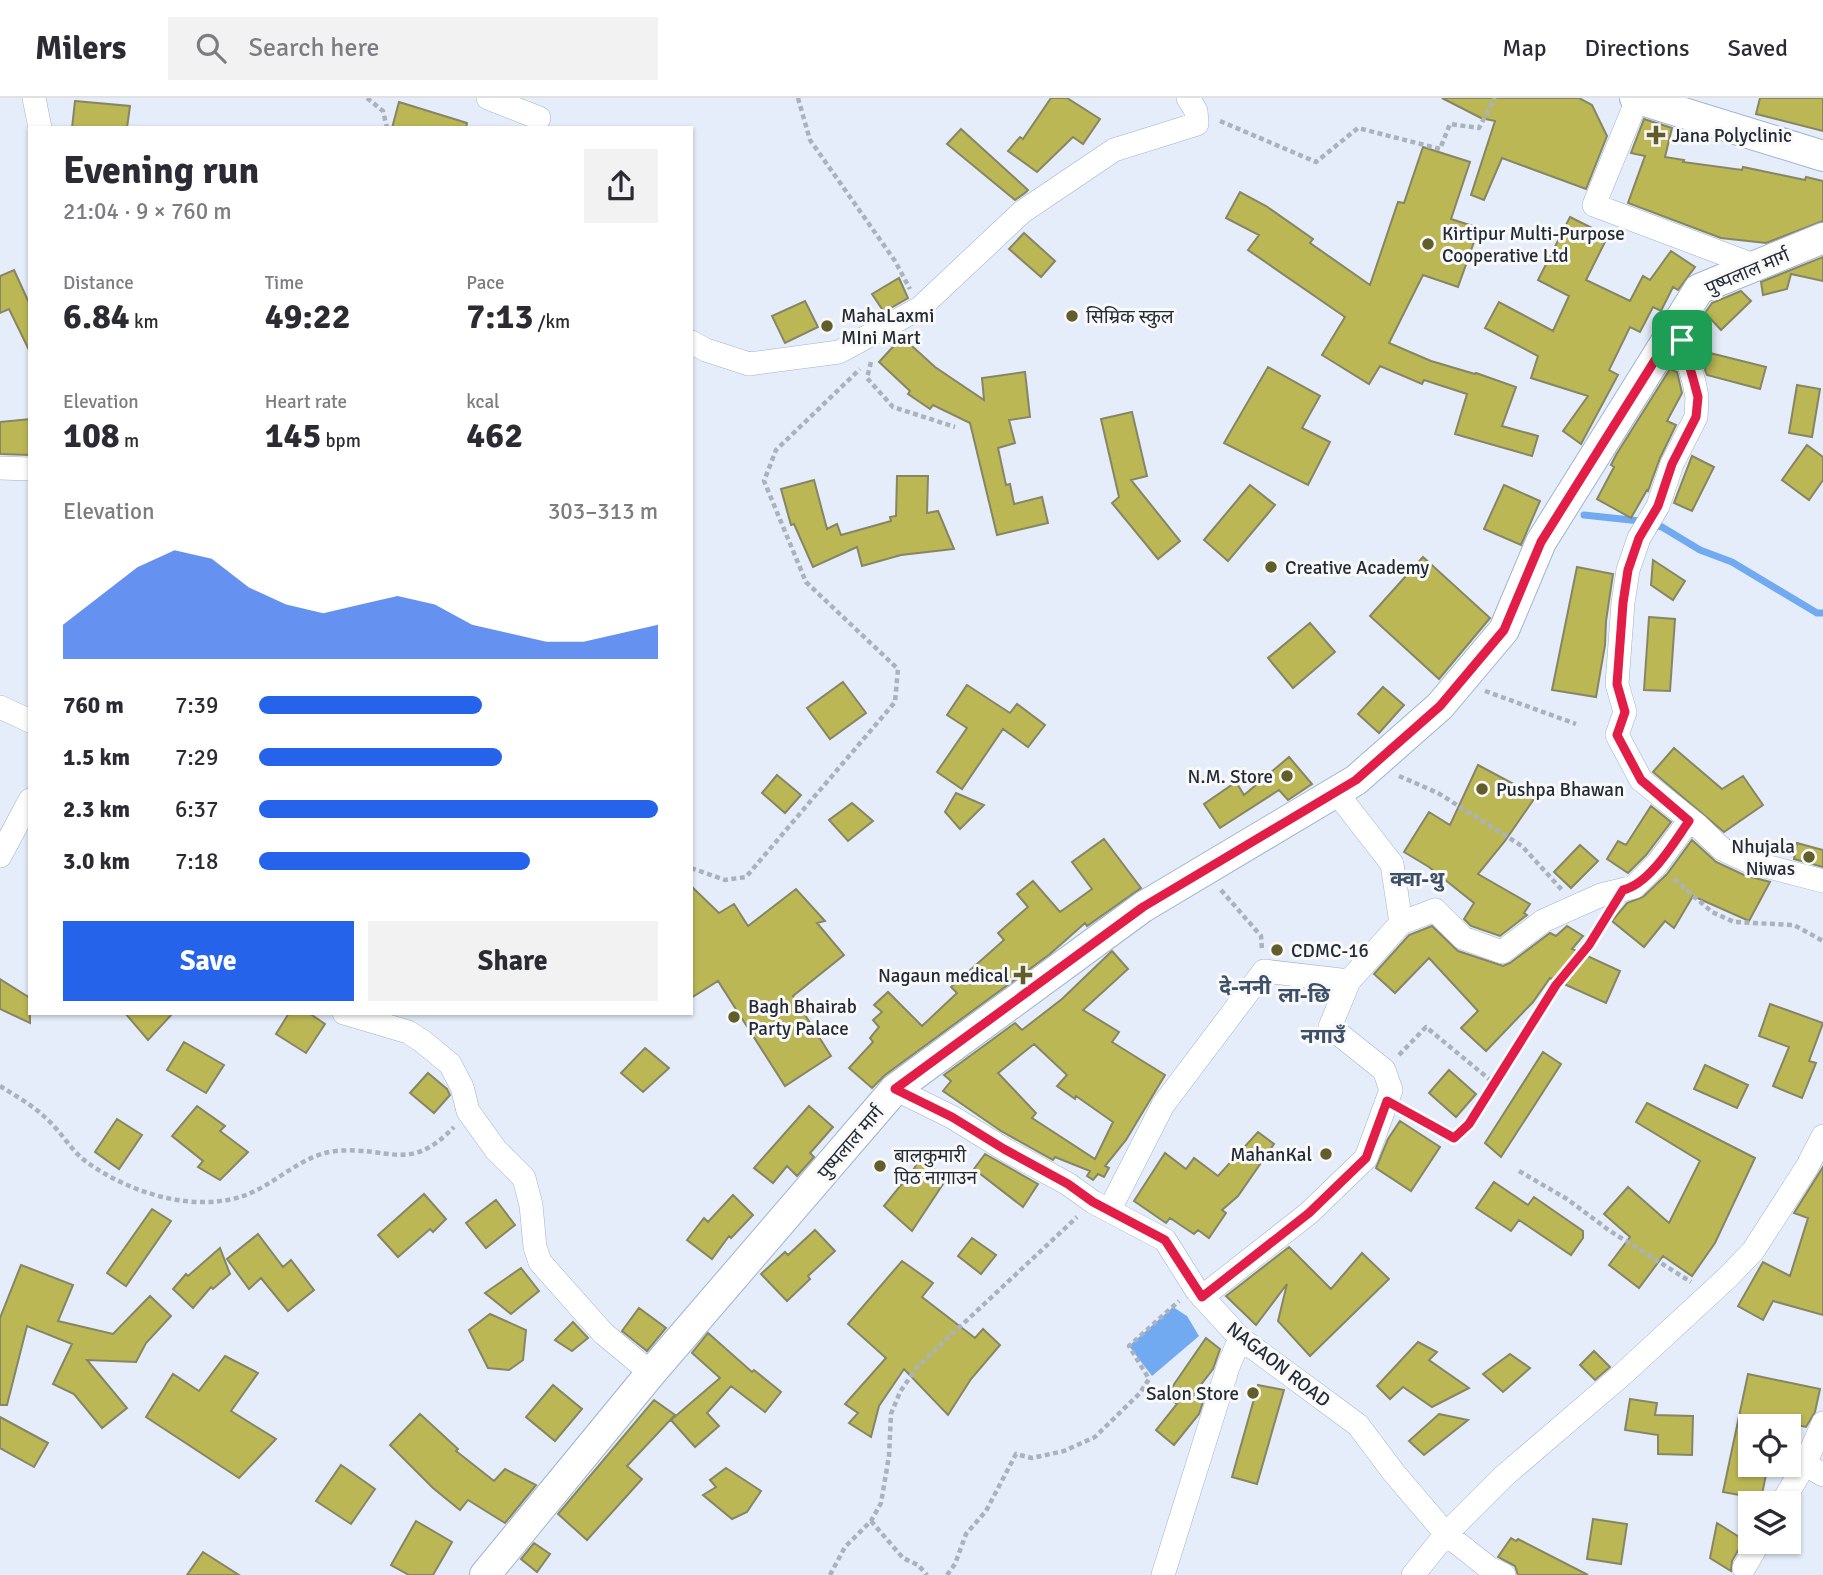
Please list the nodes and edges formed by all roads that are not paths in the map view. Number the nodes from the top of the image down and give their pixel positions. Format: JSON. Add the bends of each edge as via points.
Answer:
{"nodes":[{"id":1,"x":34,"y":98,"type":"edge"},
{"id":2,"x":488,"y":98,"type":"edge"},
{"id":3,"x":1636,"y":99,"type":"edge"},
{"id":4,"x":1192,"y":104,"type":"edge"},
{"id":5,"x":539,"y":115,"type":"edge"},
{"id":6,"x":40,"y":126,"type":"edge"},
{"id":7,"x":1823,"y":156,"type":"edge"},
{"id":8,"x":1823,"y":238,"type":"edge"},
{"id":9,"x":1756,"y":266,"type":"junction"},
{"id":10,"x":1672,"y":333,"type":"junction"},
{"id":11,"x":693,"y":343,"type":"edge"},
{"id":12,"x":0,"y":468,"type":"edge"},
{"id":13,"x":28,"y":469,"type":"edge"},
{"id":14,"x":0,"y":707,"type":"edge"},
{"id":15,"x":28,"y":719,"type":"edge"},
{"id":16,"x":1336,"y":792,"type":"junction"},
{"id":17,"x":28,"y":804,"type":"edge"},
{"id":18,"x":1689,"y":821,"type":"junction"},
{"id":19,"x":0,"y":856,"type":"edge"},
{"id":20,"x":1823,"y":881,"type":"edge"},
{"id":21,"x":1401,"y":923,"type":"junction"},
{"id":22,"x":1349,"y":981,"type":"junction"},
{"id":23,"x":351,"y":1015,"type":"edge"},
{"id":24,"x":895,"y":1089,"type":"junction"},
{"id":25,"x":1823,"y":1136,"type":"edge"},
{"id":26,"x":1102,"y":1205,"type":"junction"},
{"id":27,"x":1202,"y":1297,"type":"junction"},
{"id":28,"x":1240,"y":1338,"type":"junction"},
{"id":29,"x":651,"y":1373,"type":"junction"},
{"id":30,"x":1823,"y":1423,"type":"edge"},
{"id":31,"x":1814,"y":1469,"type":"edge"},
{"id":32,"x":1793,"y":1491,"type":"edge"},
{"id":33,"x":1446,"y":1534,"type":"junction"},
{"id":34,"x":1752,"y":1554,"type":"edge"},
{"id":35,"x":1741,"y":1573,"type":"edge"},
{"id":36,"x":485,"y":1575,"type":"edge"},
{"id":37,"x":1163,"y":1575,"type":"edge"},
{"id":38,"x":1413,"y":1575,"type":"edge"},
{"id":39,"x":1504,"y":1575,"type":"edge"}],
"edges":[{"from":1,"to":6,"type":"street"},
{"from":2,"to":5,"type":"street"},
{"from":3,"to":7,"type":"street"},
{"from":3,"to":9,"type":"street","via":[[1594,205]]},
{"from":4,"to":11,"type":"street","via":[[1197,124],[1114,150],[1022,212],[920,308],[839,352],[749,364]]},
{"from":8,"to":9,"type":"street","name":"पुष्पलाल मार्ग"},
{"from":9,"to":10,"type":"street","name":"पुष्पलाल मार्ग","via":[[1699,289]]},
{"from":10,"to":16,"type":"street","name":"पुष्पलाल मार्ग","via":[[1541,542],[1504,630],[1440,706]]},
{"from":10,"to":18,"type":"street","via":[[1682,340],[1698,397],[1696,417],[1628,570],[1617,684],[1625,712],[1617,735],[1641,780]]},
{"from":12,"to":13,"type":"street"},
{"from":14,"to":15,"type":"street"},
{"from":16,"to":21,"type":"street","via":[[1392,864]]},
{"from":16,"to":24,"type":"street","name":"पुष्पलाल मार्ग","via":[[1143,907]]},
{"from":17,"to":19,"type":"street"},
{"from":18,"to":20,"type":"street","via":[[1722,849],[1750,862]]},
{"from":18,"to":21,"type":"street","via":[[1634,887],[1601,895],[1543,921],[1502,952],[1463,938],[1434,910]]},
{"from":21,"to":22,"type":"street"},
{"from":22,"to":26,"type":"street","via":[[1264,971],[1163,1105]]},
{"from":22,"to":27,"type":"street","via":[[1330,1027],[1384,1070],[1391,1090],[1366,1158],[1309,1213]]},
{"from":23,"to":29,"type":"street","via":[[408,1032],[450,1065],[468,1111],[496,1150],[524,1178],[540,1262],[603,1333]]},
{"from":24,"to":26,"type":"street","name":"NAGAON ROAD"},
{"from":24,"to":29,"type":"street","name":"पुष्पलाल मार्ग"},
{"from":25,"to":33,"type":"street","via":[[1753,1251],[1624,1373],[1522,1459]]},
{"from":26,"to":27,"type":"street","name":"NAGAON ROAD","via":[[1165,1240]]},
{"from":27,"to":28,"type":"street","name":"NAGAON ROAD"},
{"from":28,"to":33,"type":"street","name":"NAGAON ROAD","via":[[1358,1425]]},
{"from":28,"to":37,"type":"street"},
{"from":29,"to":36,"type":"street","name":"पुष्पलाल मार्ग"},
{"from":30,"to":31,"type":"street"},
{"from":31,"to":32,"type":"street"},
{"from":33,"to":38,"type":"street"},
{"from":33,"to":39,"type":"street","name":"NAGAON ROAD"},
{"from":34,"to":35,"type":"street"}]}
